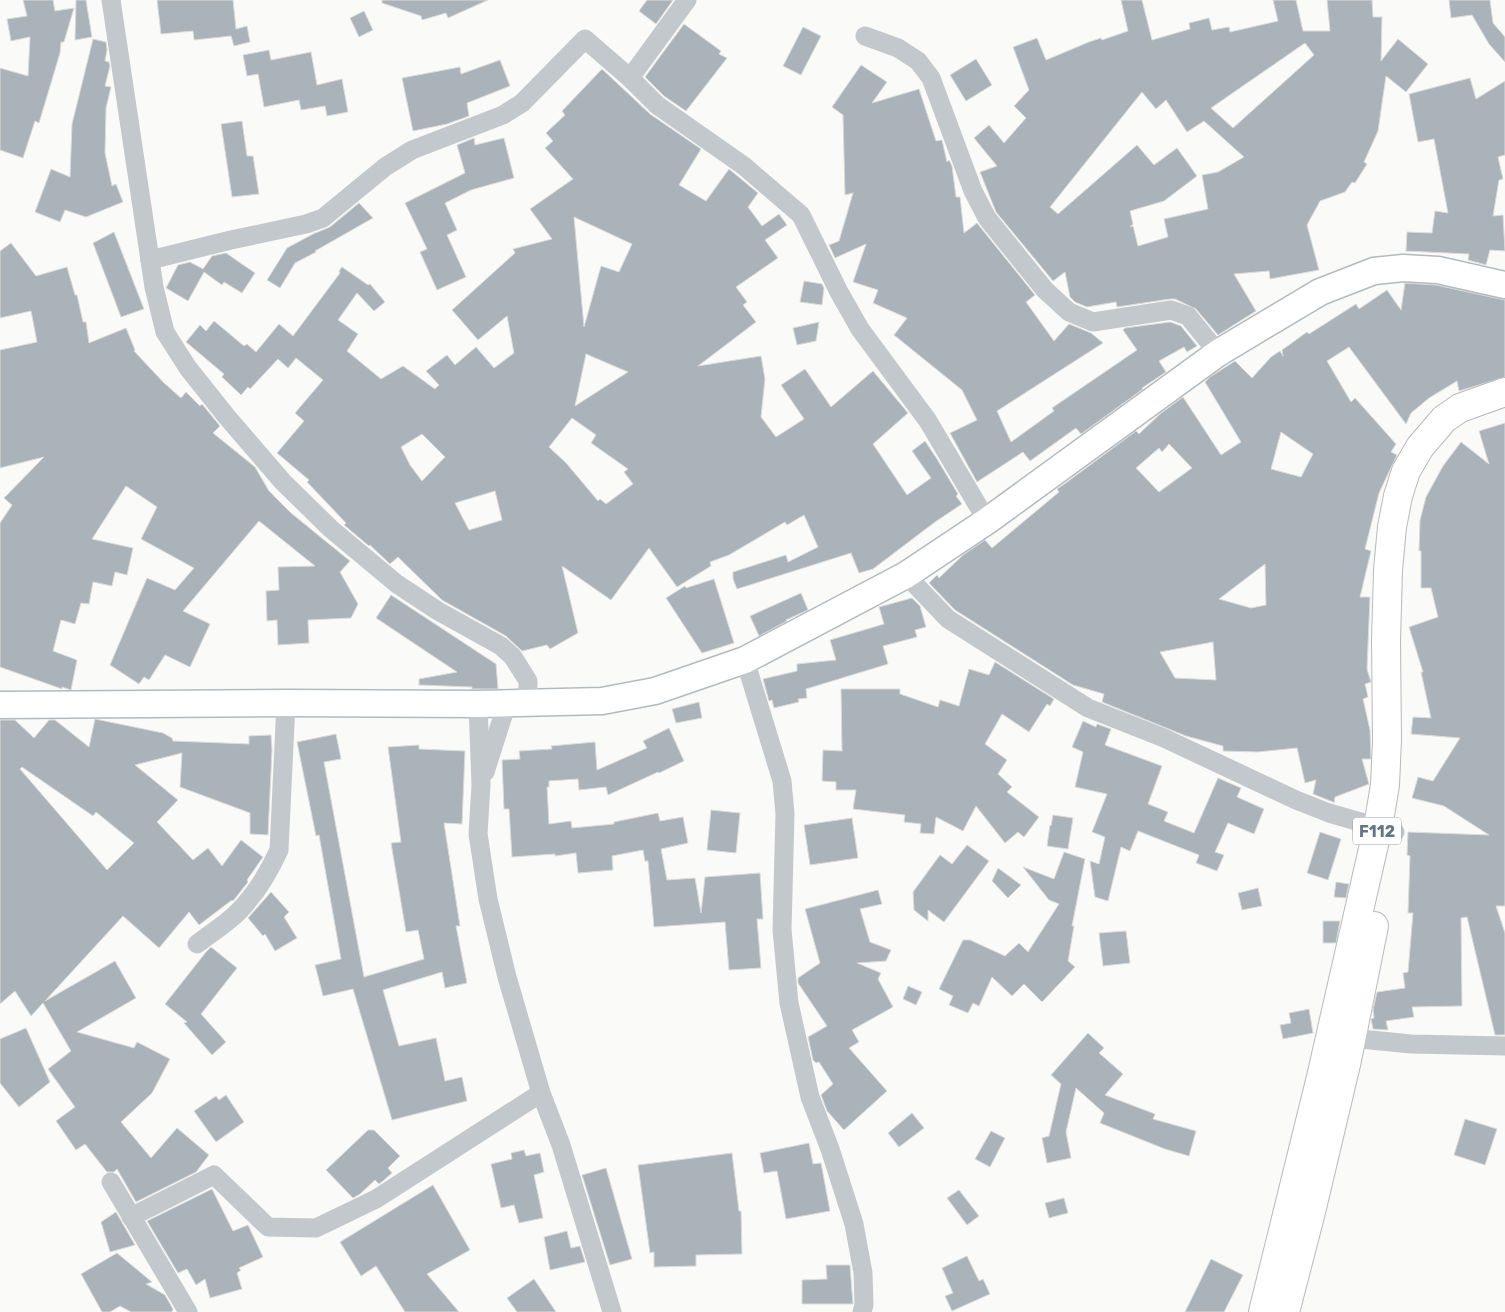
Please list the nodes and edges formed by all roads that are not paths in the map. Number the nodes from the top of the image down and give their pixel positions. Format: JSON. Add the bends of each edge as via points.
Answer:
{"nodes":[{"id":1,"x":111,"y":0,"type":"edge"},
{"id":2,"x":687,"y":0,"type":"edge"},
{"id":3,"x":865,"y":36,"type":"dead end"},
{"id":4,"x":630,"y":78,"type":"junction"},
{"id":5,"x":150,"y":260,"type":"junction"},
{"id":6,"x":1505,"y":285,"type":"edge"},
{"id":7,"x":1218,"y":353,"type":"junction"},
{"id":8,"x":1505,"y":392,"type":"edge"},
{"id":9,"x":1505,"y":408,"type":"edge"},
{"id":10,"x":987,"y":521,"type":"junction"},
{"id":11,"x":906,"y":575,"type":"junction"},
{"id":12,"x":746,"y":660,"type":"junction"},
{"id":13,"x":286,"y":703,"type":"junction"},
{"id":14,"x":518,"y":703,"type":"junction"},
{"id":15,"x":478,"y":704,"type":"junction"},
{"id":16,"x":0,"y":705,"type":"edge"},
{"id":17,"x":481,"y":785,"type":"junction"},
{"id":18,"x":1386,"y":829,"type":"junction"},
{"id":19,"x":197,"y":944,"type":"dead end"},
{"id":20,"x":1351,"y":1038,"type":"junction"},
{"id":21,"x":1505,"y":1046,"type":"edge"},
{"id":22,"x":541,"y":1093,"type":"junction"},
{"id":23,"x":112,"y":1182,"type":"dead end"},
{"id":24,"x":131,"y":1216,"type":"junction"},
{"id":25,"x":188,"y":1312,"type":"edge"},
{"id":26,"x":612,"y":1312,"type":"edge"},
{"id":27,"x":862,"y":1312,"type":"edge"},
{"id":28,"x":1263,"y":1312,"type":"edge"},
{"id":29,"x":1285,"y":1312,"type":"edge"}],
"edges":[{"from":1,"to":5,"type":"street"},
{"from":2,"to":4,"type":"street"},
{"from":3,"to":7,"type":"street","via":[[898,48],[918,61],[931,78],[973,191],[987,218],[1046,290],[1069,312],[1093,322],[1171,310],[1188,316]]},
{"from":4,"to":5,"type":"street","via":[[585,39],[522,103],[503,115],[412,150],[385,167],[324,218]]},
{"from":4,"to":10,"type":"street","via":[[657,105],[744,166],[801,215],[860,329],[928,421]]},
{"from":5,"to":14,"type":"street","via":[[165,332],[188,368],[227,417],[283,482],[331,529],[398,584],[438,611],[502,646],[528,681]]},
{"from":6,"to":7,"type":"street","via":[[1438,270],[1402,268],[1374,271],[1320,292]]},
{"from":7,"to":10,"type":"street"},
{"from":8,"to":18,"type":"main road","number":"F112","via":[[1460,408],[1444,419],[1420,447],[1406,471],[1398,496],[1388,570]]},
{"from":9,"to":18,"type":"main road","number":"F112","via":[[1474,419],[1455,432],[1427,469],[1414,497],[1406,528],[1400,578],[1401,750]]},
{"from":10,"to":11,"type":"street"},
{"from":11,"to":12,"type":"street"},
{"from":11,"to":18,"type":"street","via":[[948,619],[1088,708],[1164,738],[1296,800]]},
{"from":12,"to":14,"type":"street","via":[[656,691],[602,701]]},
{"from":12,"to":27,"type":"street","via":[[782,781],[785,814],[782,930],[789,1003],[810,1097],[854,1224],[863,1273]]},
{"from":13,"to":15,"type":"street"},
{"from":13,"to":16,"type":"street"},
{"from":13,"to":19,"type":"street","via":[[279,850],[255,893],[239,911]]},
{"from":14,"to":15,"type":"street"},
{"from":14,"to":17,"type":"street"},
{"from":15,"to":17,"type":"street"},
{"from":17,"to":22,"type":"street","via":[[478,834],[488,899]]},
{"from":18,"to":20,"type":"main road","number":"F112","via":[[1378,905]]},
{"from":18,"to":28,"type":"main road","number":"F112"},
{"from":20,"to":21,"type":"street","via":[[1411,1044]]},
{"from":20,"to":29,"type":"main road","number":"F112"},
{"from":22,"to":24,"type":"street","via":[[376,1199],[316,1228],[268,1227],[214,1175]]},
{"from":22,"to":26,"type":"street"},
{"from":23,"to":24,"type":"street"},
{"from":24,"to":25,"type":"street"}]}
